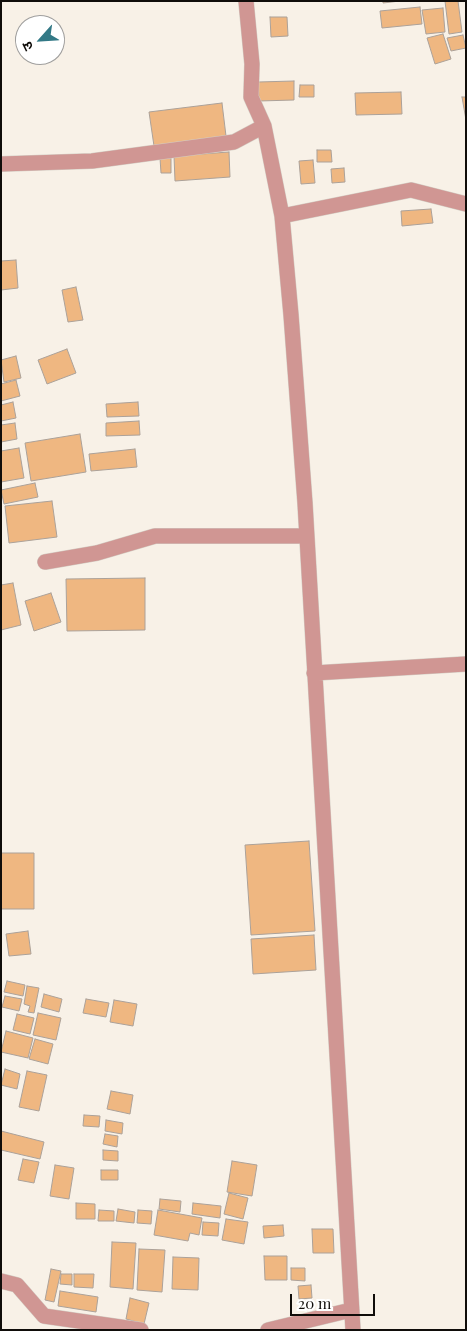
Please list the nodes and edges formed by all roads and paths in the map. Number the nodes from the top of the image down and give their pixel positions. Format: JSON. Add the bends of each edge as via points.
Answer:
{"nodes":[{"id":1,"x":246,"y":1,"type":"edge"},
{"id":2,"x":264,"y":126,"type":"junction"},
{"id":3,"x":1,"y":164,"type":"edge"},
{"id":4,"x":466,"y":204,"type":"edge"},
{"id":5,"x":282,"y":216,"type":"junction"},
{"id":6,"x":306,"y":536,"type":"junction"},
{"id":7,"x":45,"y":562,"type":"dead end"},
{"id":8,"x":466,"y":664,"type":"edge"},
{"id":9,"x":314,"y":673,"type":"junction"},
{"id":10,"x":1,"y":1281,"type":"edge"},
{"id":11,"x":352,"y":1310,"type":"junction"},
{"id":12,"x":142,"y":1330,"type":"edge"},
{"id":13,"x":268,"y":1330,"type":"edge"},
{"id":14,"x":353,"y":1330,"type":"edge"}],
"edges":[{"from":1,"to":2,"type":"street","via":[[252,64],[251,97]]},
{"from":2,"to":3,"type":"street","via":[[234,142],[92,161]]},
{"from":2,"to":5,"type":"street"},
{"from":4,"to":5,"type":"street","via":[[411,190]]},
{"from":5,"to":6,"type":"street"},
{"from":6,"to":7,"type":"street","via":[[155,536],[97,553]]},
{"from":6,"to":9,"type":"street"},
{"from":8,"to":9,"type":"street"},
{"from":9,"to":11,"type":"street"},
{"from":10,"to":12,"type":"street","via":[[18,1285],[44,1316]]},
{"from":11,"to":13,"type":"street"},
{"from":11,"to":14,"type":"street"}]}
